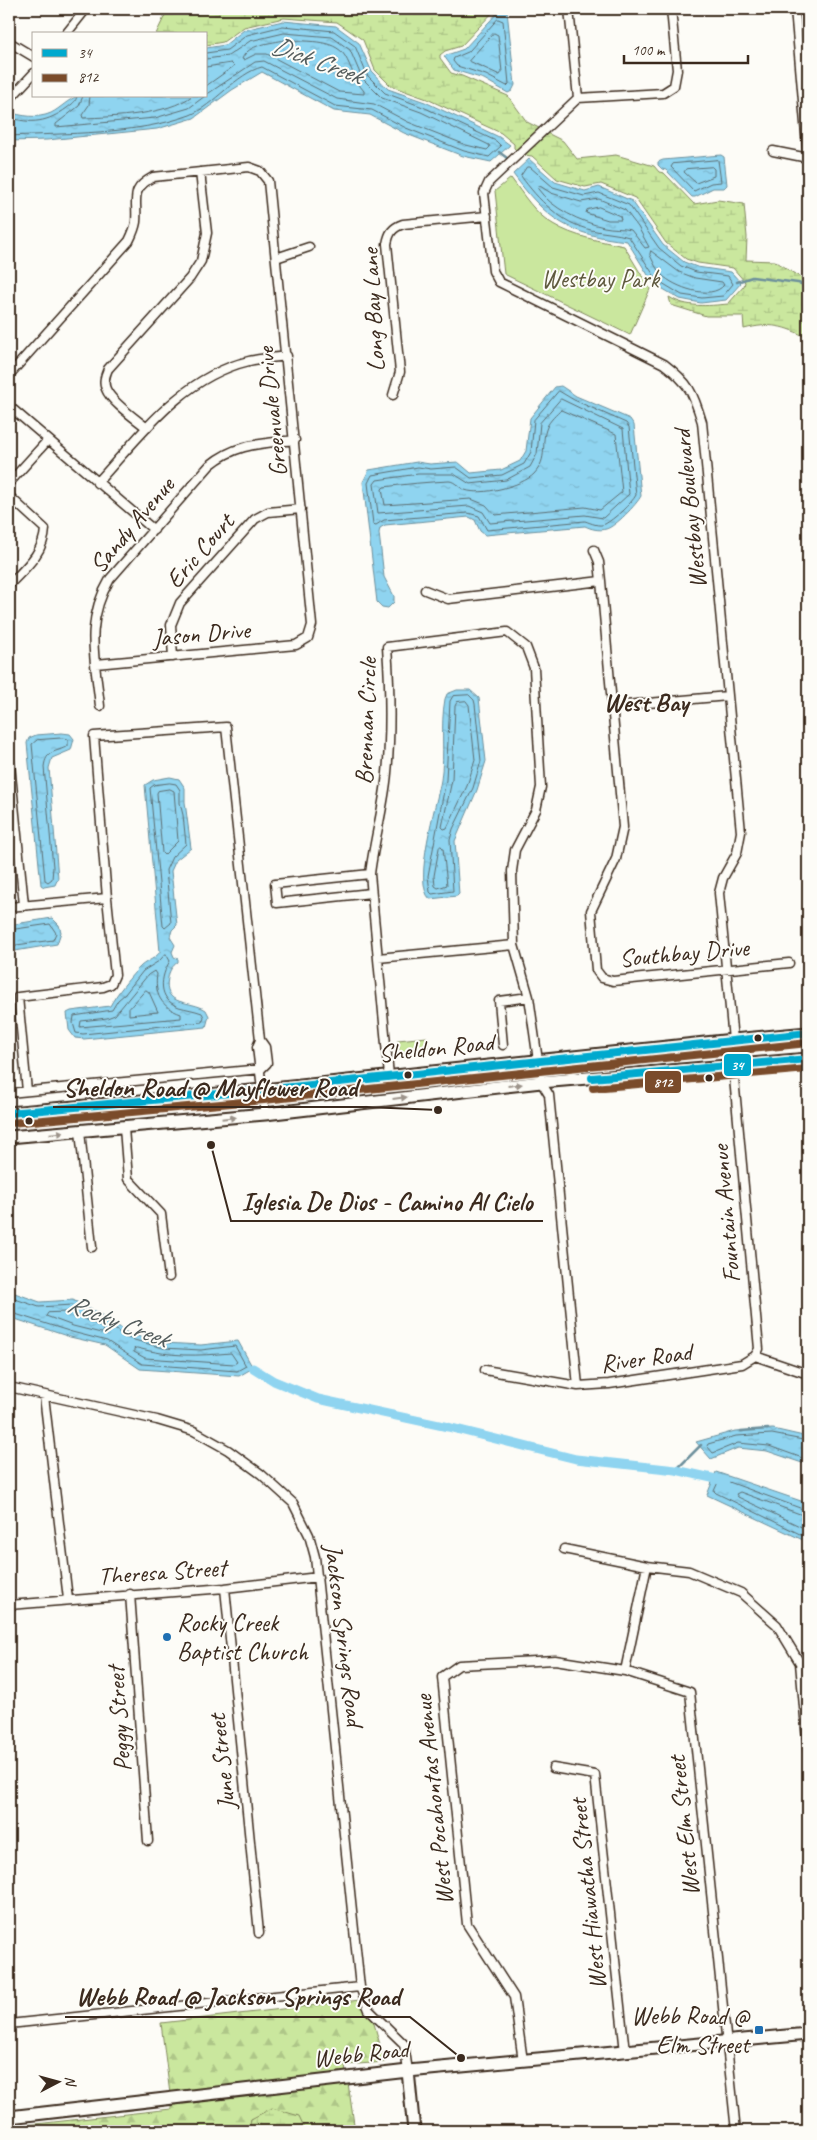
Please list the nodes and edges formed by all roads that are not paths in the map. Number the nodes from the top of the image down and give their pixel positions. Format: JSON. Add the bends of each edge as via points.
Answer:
{"nodes":[{"id":1,"x":86,"y":9,"type":"edge"},
{"id":2,"x":569,"y":9,"type":"edge"},
{"id":3,"x":671,"y":9,"type":"edge"},
{"id":4,"x":795,"y":9,"type":"edge"},
{"id":5,"x":68,"y":32,"type":"edge"},
{"id":6,"x":9,"y":42,"type":"edge"},
{"id":7,"x":32,"y":56,"type":"edge"},
{"id":8,"x":32,"y":75,"type":"edge"},
{"id":9,"x":578,"y":98,"type":"junction"},
{"id":10,"x":9,"y":100,"type":"edge"},
{"id":11,"x":774,"y":151,"type":"dead end"},
{"id":12,"x":808,"y":158,"type":"edge"},
{"id":13,"x":200,"y":172,"type":"junction"},
{"id":14,"x":487,"y":216,"type":"junction"},
{"id":15,"x":309,"y":247,"type":"dead end"},
{"id":16,"x":276,"y":258,"type":"junction"},
{"id":17,"x":286,"y":356,"type":"junction"},
{"id":18,"x":9,"y":375,"type":"edge"},
{"id":19,"x":393,"y":396,"type":"dead end"},
{"id":20,"x":9,"y":406,"type":"edge"},
{"id":21,"x":147,"y":428,"type":"junction"},
{"id":22,"x":48,"y":440,"type":"junction"},
{"id":23,"x":295,"y":440,"type":"junction"},
{"id":24,"x":9,"y":483,"type":"edge"},
{"id":25,"x":96,"y":483,"type":"junction"},
{"id":26,"x":9,"y":496,"type":"edge"},
{"id":27,"x":301,"y":509,"type":"junction"},
{"id":28,"x":154,"y":530,"type":"junction"},
{"id":29,"x":594,"y":550,"type":"dead end"},
{"id":30,"x":601,"y":581,"type":"junction"},
{"id":31,"x":9,"y":585,"type":"edge"},
{"id":32,"x":425,"y":590,"type":"dead end"},
{"id":33,"x":308,"y":638,"type":"joint"},
{"id":34,"x":173,"y":657,"type":"junction"},
{"id":35,"x":96,"y":664,"type":"junction"},
{"id":36,"x":728,"y":696,"type":"junction"},
{"id":37,"x":100,"y":706,"type":"dead end"},
{"id":38,"x":614,"y":706,"type":"junction"},
{"id":39,"x":9,"y":754,"type":"edge"},
{"id":40,"x":370,"y":874,"type":"junction"},
{"id":41,"x":371,"y":893,"type":"junction"},
{"id":42,"x":107,"y":898,"type":"junction"},
{"id":43,"x":24,"y":905,"type":"junction"},
{"id":44,"x":9,"y":907,"type":"edge"},
{"id":45,"x":514,"y":944,"type":"junction"},
{"id":46,"x":378,"y":958,"type":"junction"},
{"id":47,"x":790,"y":964,"type":"dead end"},
{"id":48,"x":726,"y":970,"type":"junction"},
{"id":49,"x":529,"y":997,"type":"junction"},
{"id":50,"x":808,"y":1033,"type":"edge"},
{"id":51,"x":733,"y":1040,"type":"junction"},
{"id":52,"x":503,"y":1045,"type":"dead end"},
{"id":53,"x":539,"y":1060,"type":"junction"},
{"id":54,"x":808,"y":1060,"type":"edge"},
{"id":55,"x":733,"y":1067,"type":"junction"},
{"id":56,"x":261,"y":1069,"type":"junction"},
{"id":57,"x":389,"y":1076,"type":"junction"},
{"id":58,"x":541,"y":1082,"type":"junction"},
{"id":59,"x":263,"y":1090,"type":"junction"},
{"id":60,"x":27,"y":1091,"type":"junction"},
{"id":61,"x":9,"y":1093,"type":"edge"},
{"id":62,"x":9,"y":1113,"type":"edge"},
{"id":63,"x":265,"y":1114,"type":"junction"},
{"id":64,"x":124,"y":1128,"type":"junction"},
{"id":65,"x":80,"y":1131,"type":"junction"},
{"id":66,"x":9,"y":1137,"type":"edge"},
{"id":67,"x":92,"y":1246,"type":"dead end"},
{"id":68,"x":168,"y":1277,"type":"dead end"},
{"id":69,"x":755,"y":1356,"type":"junction"},
{"id":70,"x":485,"y":1370,"type":"dead end"},
{"id":71,"x":808,"y":1374,"type":"edge"},
{"id":72,"x":578,"y":1386,"type":"junction"},
{"id":73,"x":9,"y":1387,"type":"edge"},
{"id":74,"x":44,"y":1396,"type":"junction"},
{"id":75,"x":564,"y":1548,"type":"dead end"},
{"id":76,"x":647,"y":1566,"type":"junction"},
{"id":77,"x":318,"y":1578,"type":"junction"},
{"id":78,"x":225,"y":1588,"type":"junction"},
{"id":79,"x":130,"y":1594,"type":"junction"},
{"id":80,"x":68,"y":1599,"type":"junction"},
{"id":81,"x":9,"y":1605,"type":"edge"},
{"id":82,"x":625,"y":1671,"type":"junction"},
{"id":83,"x":808,"y":1751,"type":"edge"},
{"id":84,"x":553,"y":1768,"type":"dead end"},
{"id":85,"x":148,"y":1841,"type":"dead end"},
{"id":86,"x":259,"y":1934,"type":"dead end"},
{"id":87,"x":360,"y":1987,"type":"junction"},
{"id":88,"x":9,"y":2024,"type":"edge"},
{"id":89,"x":808,"y":2034,"type":"edge"},
{"id":90,"x":726,"y":2042,"type":"junction"},
{"id":91,"x":625,"y":2052,"type":"junction"},
{"id":92,"x":523,"y":2061,"type":"junction"},
{"id":93,"x":408,"y":2072,"type":"junction"},
{"id":94,"x":9,"y":2117,"type":"edge"},
{"id":95,"x":414,"y":2131,"type":"edge"},
{"id":96,"x":736,"y":2131,"type":"edge"}],
"edges":[{"from":1,"to":5,"type":"street"},
{"from":2,"to":9,"type":"street"},
{"from":3,"to":9,"type":"street","via":[[676,70],[674,86],[663,94]]},
{"from":4,"to":12,"type":"street"},
{"from":6,"to":7,"type":"street"},
{"from":8,"to":10,"type":"street"},
{"from":9,"to":14,"type":"street","name":"Westbay Boulevard","via":[[489,182],[484,193]]},
{"from":11,"to":12,"type":"street"},
{"from":13,"to":16,"type":"street","name":"Greenvale Drive","via":[[249,168],[260,172],[268,181]]},
{"from":13,"to":18,"type":"street","via":[[153,177],[141,184],[135,195],[136,224],[129,241]]},
{"from":13,"to":21,"type":"street","via":[[207,233],[201,261],[190,278],[108,369],[104,378],[109,395]]},
{"from":14,"to":19,"type":"street","name":"Long Bay Lane","via":[[403,224],[389,234],[400,372]]},
{"from":14,"to":36,"type":"street","name":"Westbay Boulevard","via":[[493,271],[499,282],[664,364],[682,377],[694,395],[702,422]]},
{"from":15,"to":16,"type":"street"},
{"from":16,"to":17,"type":"street","name":"Greenvale Drive"},
{"from":17,"to":21,"type":"street","via":[[248,361],[208,376],[173,400]]},
{"from":17,"to":23,"type":"street","name":"Greenvale Drive"},
{"from":20,"to":22,"type":"street"},
{"from":21,"to":25,"type":"street"},
{"from":22,"to":24,"type":"street"},
{"from":22,"to":25,"type":"street"},
{"from":23,"to":27,"type":"street","name":"Greenvale Drive"},
{"from":23,"to":28,"type":"street","name":"Sandy Avenue","via":[[246,445],[223,454]]},
{"from":25,"to":28,"type":"street"},
{"from":26,"to":31,"type":"street","via":[[45,529],[39,552]]},
{"from":27,"to":33,"type":"street","name":"Greenvale Drive","via":[[312,625]]},
{"from":27,"to":34,"type":"street","name":"Eric Court","via":[[268,512],[255,519],[180,603],[171,625]]},
{"from":28,"to":35,"type":"street","name":"Sandy Avenue","via":[[110,579],[99,597],[92,627]]},
{"from":29,"to":30,"type":"street","name":"Southbay Drive"},
{"from":30,"to":32,"type":"street","via":[[448,599]]},
{"from":30,"to":38,"type":"street","name":"Southbay Drive"},
{"from":33,"to":34,"type":"street","name":"Jason Drive","via":[[296,645]]},
{"from":34,"to":35,"type":"street","name":"Jason Drive"},
{"from":35,"to":37,"type":"street","name":"Sandy Avenue"},
{"from":36,"to":38,"type":"street"},
{"from":36,"to":48,"type":"street","name":"Westbay Boulevard","via":[[741,832],[737,853],[723,878],[719,893]]},
{"from":38,"to":48,"type":"street","name":"Southbay Drive","via":[[623,827],[616,859],[591,911],[596,970],[602,978],[613,981]]},
{"from":39,"to":43,"type":"street"},
{"from":40,"to":41,"type":"street","name":"Brennan Circle"},
{"from":40,"to":41,"type":"street","via":[[276,884],[278,903]]},
{"from":40,"to":45,"type":"street","name":"Brennan Circle","via":[[387,775],[391,710],[387,647],[507,632],[526,647],[534,668],[541,786],[536,810],[515,850],[512,871]]},
{"from":41,"to":46,"type":"street","name":"Brennan Circle"},
{"from":42,"to":43,"type":"street"},
{"from":42,"to":56,"type":"street","via":[[94,736],[226,727],[260,1040],[265,1047],[267,1063]]},
{"from":42,"to":60,"type":"street","via":[[115,976],[111,984],[18,997]]},
{"from":43,"to":44,"type":"street"},
{"from":45,"to":46,"type":"street"},
{"from":45,"to":49,"type":"street","name":"Brennan Circle"},
{"from":46,"to":57,"type":"street","name":"Brennan Circle"},
{"from":47,"to":48,"type":"street","name":"Southbay Drive"},
{"from":48,"to":51,"type":"street","name":"Westbay Boulevard"},
{"from":49,"to":52,"type":"street","via":[[499,1001]]},
{"from":49,"to":53,"type":"street","name":"Brennan Circle"},
{"from":50,"to":51,"type":"main road","name":"Sheldon Road"},
{"from":51,"to":53,"type":"main road","name":"Sheldon Road"},
{"from":51,"to":55,"type":"street","name":"Westbay Boulevard"},
{"from":53,"to":57,"type":"main road","name":"Sheldon Road"},
{"from":53,"to":58,"type":"street","name":"Brennan Circle"},
{"from":54,"to":55,"type":"main road","name":"Sheldon Road"},
{"from":55,"to":58,"type":"main road","name":"Sheldon Road"},
{"from":55,"to":69,"type":"street","name":"Fountain Avenue","via":[[759,1349]]},
{"from":56,"to":59,"type":"street"},
{"from":56,"to":60,"type":"street"},
{"from":57,"to":59,"type":"main road","name":"Sheldon Road"},
{"from":63,"to":58,"type":"main road","name":"Sheldon Road","one_way":true},
{"from":58,"to":72,"type":"street","name":"Brennan Circle","via":[[549,1095]]},
{"from":59,"to":62,"type":"main road","name":"Sheldon Road"},
{"from":59,"to":63,"type":"street"},
{"from":60,"to":61,"type":"street"},
{"from":64,"to":63,"type":"main road","name":"Sheldon Road","one_way":true},
{"from":64,"to":65,"type":"main road","name":"Sheldon Road"},
{"from":64,"to":68,"type":"street","via":[[128,1180],[161,1214]]},
{"from":66,"to":65,"type":"main road","name":"Sheldon Road","one_way":true},
{"from":65,"to":67,"type":"street"},
{"from":69,"to":71,"type":"street"},
{"from":69,"to":72,"type":"street","name":"River Road","via":[[742,1364]]},
{"from":70,"to":72,"type":"street","name":"River Road"},
{"from":73,"to":74,"type":"street","name":"Jackson Springs Road"},
{"from":74,"to":77,"type":"street","name":"Jackson Springs Road","via":[[158,1420],[194,1431],[228,1450],[293,1503],[309,1535]]},
{"from":74,"to":80,"type":"street"},
{"from":75,"to":76,"type":"street"},
{"from":76,"to":82,"type":"street"},
{"from":76,"to":83,"type":"street","via":[[689,1571],[741,1593],[777,1625],[800,1663]]},
{"from":77,"to":78,"type":"street","name":"Theresa Street"},
{"from":77,"to":87,"type":"street","name":"Jackson Springs Road"},
{"from":78,"to":79,"type":"street","name":"Theresa Street"},
{"from":78,"to":86,"type":"street","name":"June Street"},
{"from":79,"to":80,"type":"street","name":"Theresa Street"},
{"from":79,"to":85,"type":"street","name":"Peggy Street"},
{"from":80,"to":81,"type":"street","name":"Theresa Street"},
{"from":82,"to":90,"type":"street","name":"West Elm Street","via":[[690,1692]]},
{"from":82,"to":92,"type":"street","name":"West Pocahontas Avenue","via":[[555,1660],[458,1665],[442,1676],[466,1924],[514,1997]]},
{"from":84,"to":91,"type":"street","name":"West Hiawatha Street","via":[[595,1774]]},
{"from":87,"to":88,"type":"street"},
{"from":87,"to":93,"type":"street","name":"Jackson Springs Road","via":[[369,2010],[404,2044]]},
{"from":89,"to":90,"type":"main road","name":"Webb Road"},
{"from":90,"to":91,"type":"main road","name":"Webb Road"},
{"from":90,"to":96,"type":"street","name":"West Elm Street"},
{"from":91,"to":92,"type":"main road","name":"Webb Road"},
{"from":92,"to":93,"type":"main road","name":"Webb Road"},
{"from":93,"to":94,"type":"main road","name":"Webb Road"},
{"from":93,"to":95,"type":"main road","name":"Jackson Springs Road"}]}
